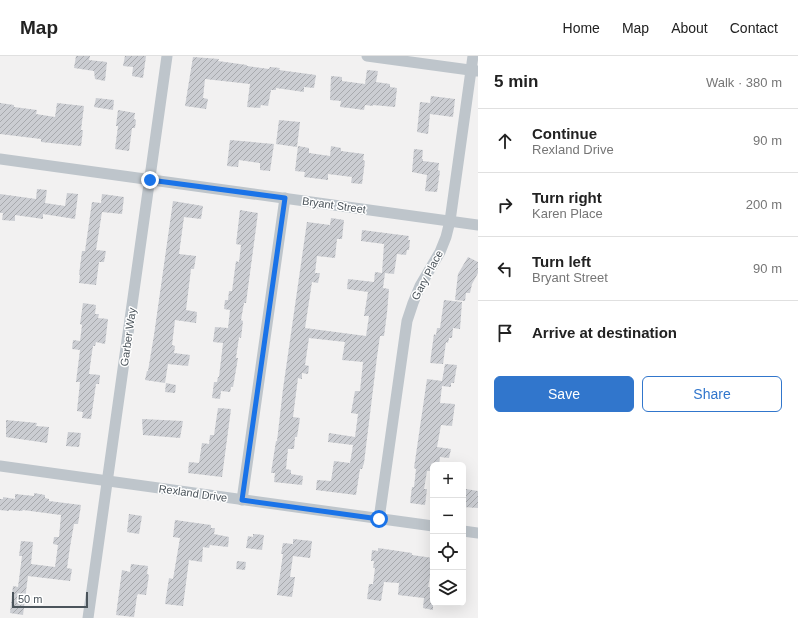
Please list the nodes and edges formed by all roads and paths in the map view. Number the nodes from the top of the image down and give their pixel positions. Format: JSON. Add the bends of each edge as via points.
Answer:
{"nodes":[{"id":1,"x":167,"y":56,"type":"edge"},
{"id":2,"x":367,"y":56,"type":"edge"},
{"id":3,"x":473,"y":56,"type":"edge"},
{"id":4,"x":474,"y":71,"type":"edge"},
{"id":5,"x":0,"y":159,"type":"edge"},
{"id":6,"x":150,"y":180,"type":"junction"},
{"id":7,"x":285,"y":198,"type":"junction"},
{"id":8,"x":450,"y":221,"type":"junction"},
{"id":9,"x":478,"y":225,"type":"edge"},
{"id":10,"x":0,"y":466,"type":"edge"},
{"id":11,"x":108,"y":481,"type":"junction"},
{"id":12,"x":242,"y":500,"type":"junction"},
{"id":13,"x":379,"y":519,"type":"junction"},
{"id":14,"x":430,"y":526,"type":"edge"},
{"id":15,"x":466,"y":531,"type":"edge"},
{"id":16,"x":478,"y":533,"type":"edge"},
{"id":17,"x":88,"y":618,"type":"edge"}],
"edges":[{"from":1,"to":6,"type":"street","name":"Garber Way"},
{"from":2,"to":4,"type":"street"},
{"from":3,"to":4,"type":"street","name":"Gary Place"},
{"from":4,"to":8,"type":"street","name":"Gary Place"},
{"from":5,"to":6,"type":"street","name":"Bryant Street"},
{"from":6,"to":7,"type":"street","name":"Bryant Street"},
{"from":6,"to":11,"type":"street","name":"Garber Way"},
{"from":7,"to":8,"type":"street","name":"Bryant Street"},
{"from":7,"to":12,"type":"street"},
{"from":8,"to":9,"type":"street","name":"Bryant Street"},
{"from":8,"to":13,"type":"street","name":"Gary Place","via":[[440,252],[412,303]]},
{"from":10,"to":11,"type":"street","name":"Rexland Drive"},
{"from":11,"to":12,"type":"street","name":"Rexland Drive"},
{"from":11,"to":17,"type":"street","name":"Garber Way"},
{"from":12,"to":13,"type":"street","name":"Rexland Drive"},
{"from":13,"to":14,"type":"street","name":"Rexland Drive"},
{"from":15,"to":16,"type":"street"}]}
